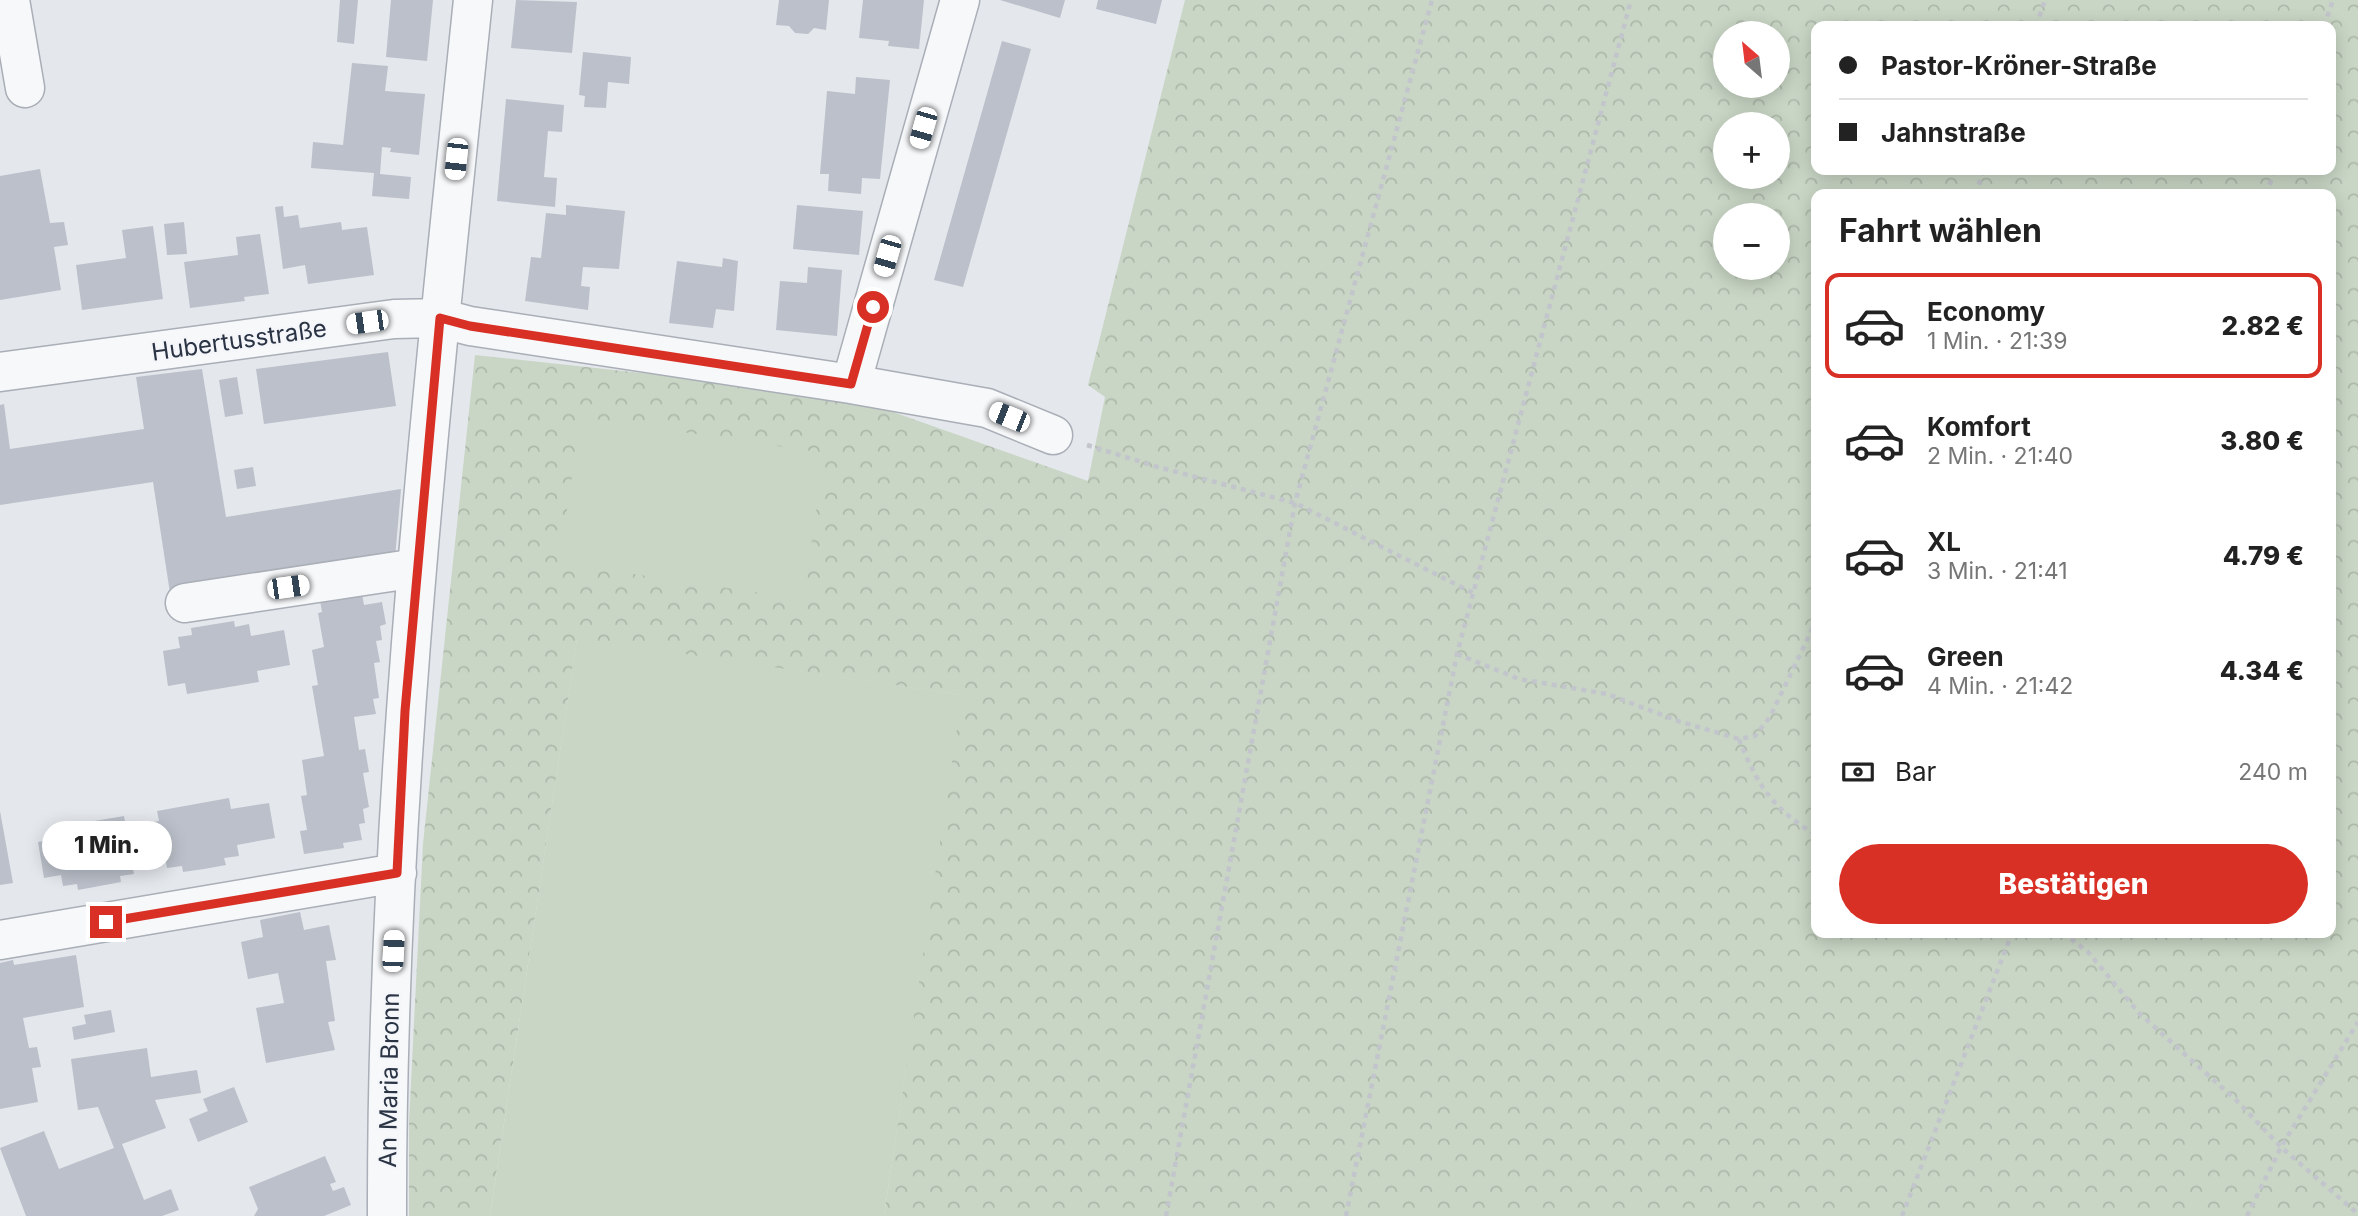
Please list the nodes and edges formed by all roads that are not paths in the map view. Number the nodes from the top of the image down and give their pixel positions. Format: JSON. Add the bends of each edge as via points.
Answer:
{"nodes":[{"id":1,"x":10,"y":0,"type":"edge"},
{"id":2,"x":473,"y":0,"type":"edge"},
{"id":3,"x":960,"y":0,"type":"edge"},
{"id":4,"x":25,"y":88,"type":"dead end"},
{"id":5,"x":440,"y":318,"type":"junction"},
{"id":6,"x":0,"y":372,"type":"edge"},
{"id":7,"x":851,"y":384,"type":"junction"},
{"id":8,"x":1053,"y":435,"type":"road end"},
{"id":9,"x":417,"y":568,"type":"junction"},
{"id":10,"x":185,"y":603,"type":"dead end"},
{"id":11,"x":397,"y":873,"type":"junction"},
{"id":12,"x":0,"y":940,"type":"edge"},
{"id":13,"x":387,"y":1216,"type":"edge"}],
"edges":[{"from":1,"to":4,"type":"street"},
{"from":2,"to":5,"type":"street","name":"An Maria Bronn"},
{"from":3,"to":7,"type":"street"},
{"from":5,"to":6,"type":"street","name":"Hubertusstraße","via":[[394,319]]},
{"from":5,"to":7,"type":"street","name":"Hubertusstraße"},
{"from":5,"to":9,"type":"street","name":"An Maria Bronn"},
{"from":7,"to":8,"type":"street","name":"Hubertusstraße","via":[[987,408]]},
{"from":9,"to":10,"type":"street"},
{"from":9,"to":11,"type":"street","name":"An Maria Bronn"},
{"from":11,"to":12,"type":"street"},
{"from":11,"to":13,"type":"street","name":"An Maria Bronn","via":[[386,1082]]}]}
